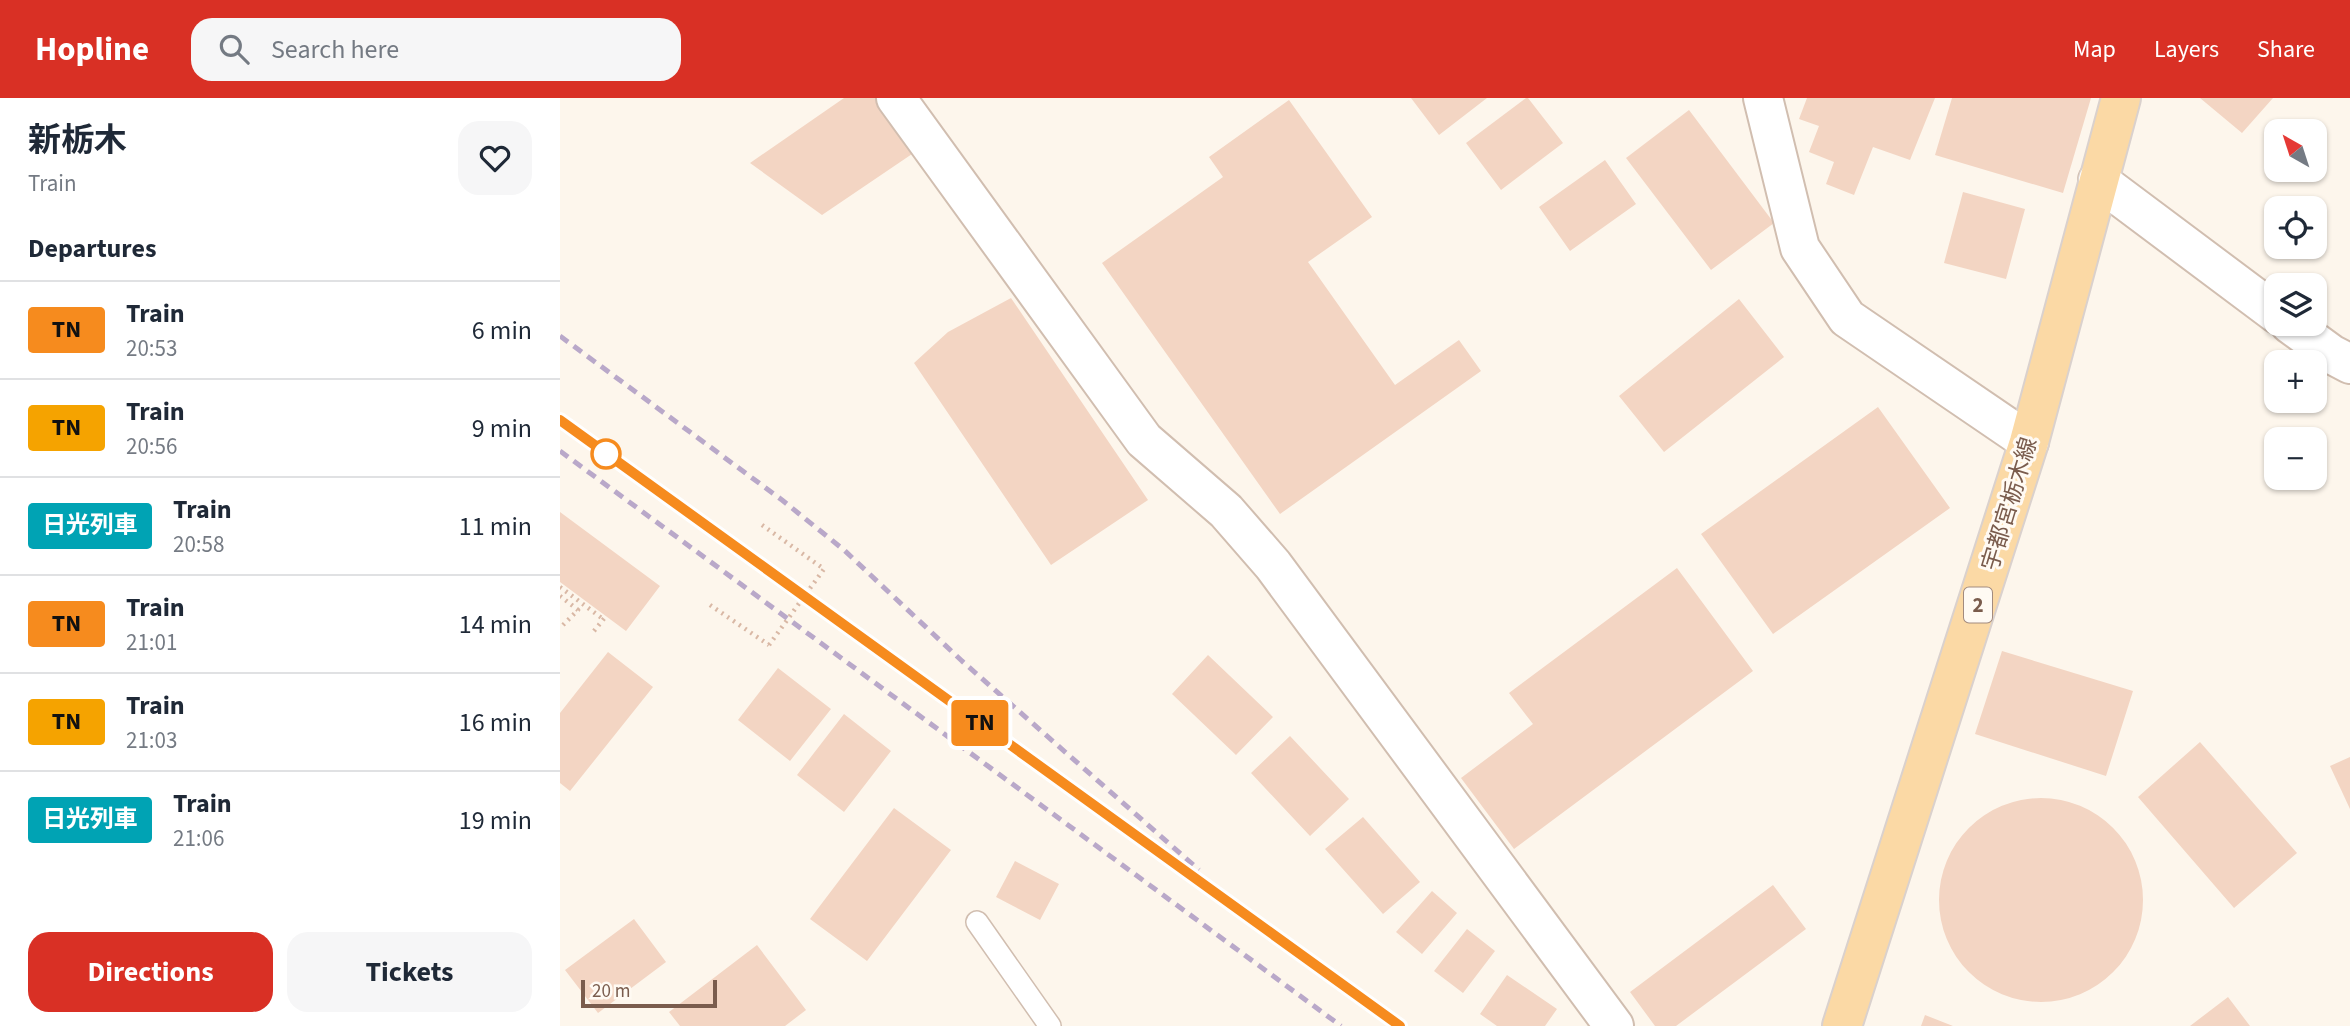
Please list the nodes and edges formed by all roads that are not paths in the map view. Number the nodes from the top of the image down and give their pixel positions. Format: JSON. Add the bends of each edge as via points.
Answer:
{"nodes":[{"id":1,"x":896,"y":98,"type":"edge"},
{"id":2,"x":1763,"y":98,"type":"edge"},
{"id":3,"x":2121,"y":98,"type":"edge"},
{"id":4,"x":2098,"y":180,"type":"junction"},
{"id":5,"x":2264,"y":304,"type":"edge"},
{"id":6,"x":2306,"y":336,"type":"edge"},
{"id":7,"x":2350,"y":364,"type":"edge"},
{"id":8,"x":2029,"y":442,"type":"junction"},
{"id":9,"x":977,"y":922,"type":"dead end"},
{"id":10,"x":1050,"y":1026,"type":"edge"},
{"id":11,"x":1614,"y":1026,"type":"edge"},
{"id":12,"x":1842,"y":1026,"type":"edge"}],
"edges":[{"from":1,"to":11,"type":"street","via":[[1144,440],[1226,511],[1273,565]]},
{"from":2,"to":8,"type":"street","via":[[1800,248],[1847,318]]},
{"from":3,"to":4,"type":"main road","name":"宇都宮栃木線","number":"2"},
{"from":4,"to":5,"type":"street"},
{"from":4,"to":8,"type":"main road","name":"宇都宮栃木線","number":"2"},
{"from":6,"to":7,"type":"street"},
{"from":8,"to":12,"type":"main road","name":"宇都宮栃木線","number":"2"},
{"from":9,"to":10,"type":"lane"}]}
